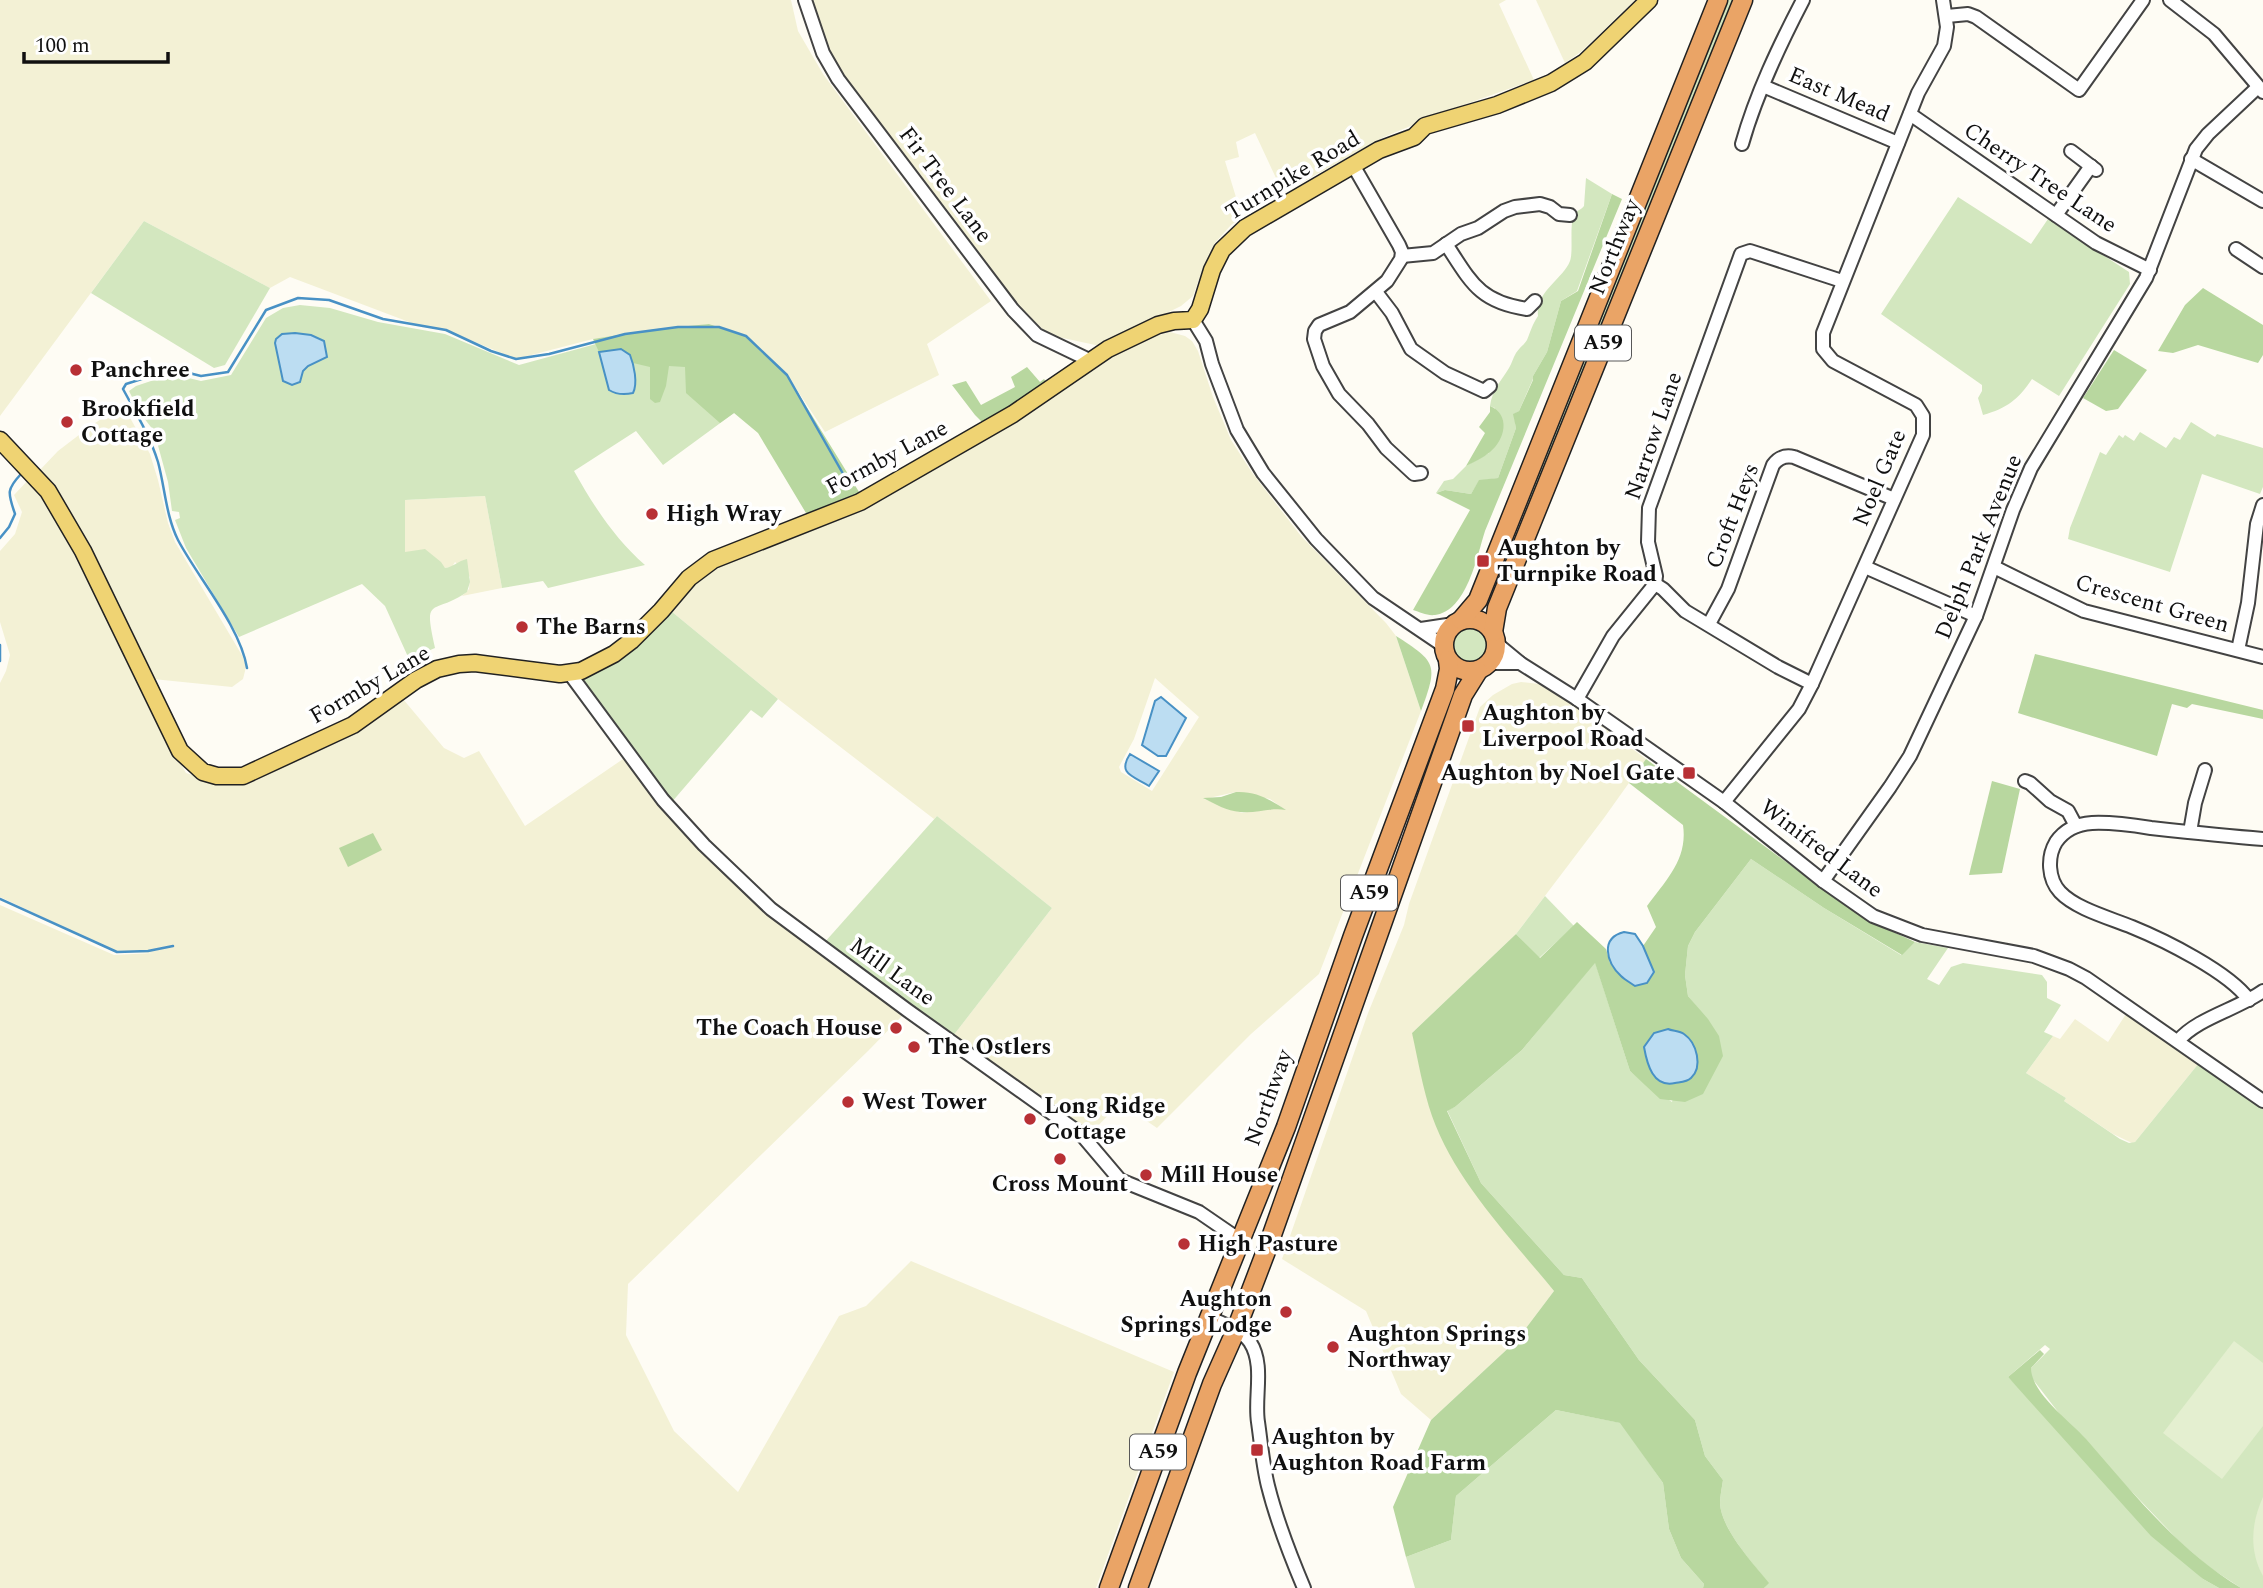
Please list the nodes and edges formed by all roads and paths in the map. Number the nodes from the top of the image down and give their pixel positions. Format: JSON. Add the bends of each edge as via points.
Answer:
{"nodes":[{"id":1,"x":805,"y":0,"type":"edge"},
{"id":2,"x":1649,"y":0,"type":"edge"},
{"id":3,"x":1718,"y":0,"type":"edge"},
{"id":4,"x":1743,"y":0,"type":"edge"},
{"id":5,"x":1803,"y":0,"type":"edge"},
{"id":6,"x":1943,"y":0,"type":"edge"},
{"id":7,"x":2143,"y":0,"type":"edge"},
{"id":8,"x":2175,"y":2,"type":"edge"},
{"id":9,"x":1947,"y":16,"type":"junction"},
{"id":10,"x":1763,"y":86,"type":"junction"},
{"id":11,"x":2261,"y":90,"type":"edge"},
{"id":12,"x":1910,"y":114,"type":"junction"},
{"id":13,"x":1742,"y":144,"type":"dead end"},
{"id":14,"x":1898,"y":144,"type":"junction"},
{"id":15,"x":2071,"y":151,"type":"dead end"},
{"id":16,"x":2192,"y":159,"type":"junction"},
{"id":17,"x":1353,"y":165,"type":"junction"},
{"id":18,"x":2263,"y":201,"type":"edge"},
{"id":19,"x":2056,"y":215,"type":"junction"},
{"id":20,"x":1562,"y":217,"type":"dead end"},
{"id":21,"x":1446,"y":244,"type":"junction"},
{"id":22,"x":2236,"y":249,"type":"dead end"},
{"id":23,"x":1402,"y":256,"type":"junction"},
{"id":24,"x":2261,"y":260,"type":"edge"},
{"id":25,"x":2150,"y":270,"type":"junction"},
{"id":26,"x":1842,"y":281,"type":"junction"},
{"id":27,"x":1376,"y":292,"type":"junction"},
{"id":28,"x":1531,"y":308,"type":"dead end"},
{"id":29,"x":1193,"y":320,"type":"junction"},
{"id":30,"x":1090,"y":360,"type":"junction"},
{"id":31,"x":1486,"y":393,"type":"dead end"},
{"id":32,"x":0,"y":440,"type":"edge"},
{"id":33,"x":1416,"y":477,"type":"dead end"},
{"id":34,"x":1894,"y":499,"type":"junction"},
{"id":35,"x":2263,"y":505,"type":"edge"},
{"id":36,"x":1865,"y":567,"type":"junction"},
{"id":37,"x":1994,"y":567,"type":"junction"},
{"id":38,"x":1655,"y":584,"type":"junction"},
{"id":39,"x":1976,"y":616,"type":"junction"},
{"id":40,"x":1458,"y":622,"type":"junction"},
{"id":41,"x":1709,"y":624,"type":"junction"},
{"id":42,"x":1421,"y":629,"type":"junction"},
{"id":43,"x":1495,"y":638,"type":"junction"},
{"id":44,"x":2238,"y":650,"type":"junction"},
{"id":45,"x":1446,"y":653,"type":"junction"},
{"id":46,"x":2263,"y":657,"type":"edge"},
{"id":47,"x":1520,"y":663,"type":"junction"},
{"id":48,"x":1484,"y":667,"type":"junction"},
{"id":49,"x":570,"y":674,"type":"junction"},
{"id":50,"x":1812,"y":684,"type":"junction"},
{"id":51,"x":1577,"y":699,"type":"junction"},
{"id":52,"x":2205,"y":769,"type":"dead end"},
{"id":53,"x":2025,"y":781,"type":"dead end"},
{"id":54,"x":1724,"y":802,"type":"junction"},
{"id":55,"x":2076,"y":826,"type":"junction"},
{"id":56,"x":2190,"y":832,"type":"junction"},
{"id":57,"x":2263,"y":839,"type":"edge"},
{"id":58,"x":1823,"y":881,"type":"junction"},
{"id":59,"x":2263,"y":992,"type":"edge"},
{"id":60,"x":2249,"y":1000,"type":"junction"},
{"id":61,"x":2178,"y":1041,"type":"junction"},
{"id":62,"x":2263,"y":1101,"type":"edge"},
{"id":63,"x":1243,"y":1236,"type":"junction"},
{"id":64,"x":1268,"y":1246,"type":"junction"},
{"id":65,"x":1209,"y":1317,"type":"junction"},
{"id":66,"x":1236,"y":1330,"type":"junction"},
{"id":67,"x":1109,"y":1588,"type":"edge"},
{"id":68,"x":1138,"y":1588,"type":"edge"},
{"id":69,"x":1304,"y":1588,"type":"edge"}],
"edges":[{"from":1,"to":30,"type":"street","name":"Fir Tree Lane","via":[[838,79],[1013,310],[1037,335]]},
{"from":2,"to":17,"type":"main road","name":"Turnpike Road","via":[[1584,62],[1551,83],[1425,126],[1414,137]]},
{"from":3,"to":40,"type":"highway","name":"Northway","number":"A59","via":[[1478,600]]},
{"from":4,"to":43,"type":"highway","name":"Northway","number":"A59","via":[[1497,608]]},
{"from":5,"to":10,"type":"street","name":"East Mead"},
{"from":6,"to":9,"type":"street","name":"Noel Gate"},
{"from":7,"to":9,"type":"street","via":[[2079,90],[1976,17]]},
{"from":8,"to":11,"type":"street","via":[[2214,34]]},
{"from":9,"to":12,"type":"street","name":"Noel Gate","via":[[1944,46]]},
{"from":10,"to":13,"type":"street","name":"East Mead"},
{"from":10,"to":14,"type":"street","name":"East Mead"},
{"from":11,"to":16,"type":"street","name":"Delph Park Avenue","via":[[2208,134]]},
{"from":12,"to":14,"type":"street","name":"Noel Gate"},
{"from":12,"to":19,"type":"street","name":"Cherry Tree Lane"},
{"from":14,"to":26,"type":"street","name":"Noel Gate"},
{"from":15,"to":19,"type":"street","via":[[2095,169]]},
{"from":16,"to":18,"type":"street"},
{"from":16,"to":25,"type":"street","name":"Delph Park Avenue"},
{"from":17,"to":23,"type":"street"},
{"from":17,"to":29,"type":"main road","name":"Turnpike Road","via":[[1234,237],[1217,259]]},
{"from":19,"to":25,"type":"street","name":"Cherry Tree Lane","via":[[2110,251]]},
{"from":20,"to":21,"type":"street","via":[[1540,204],[1515,207]]},
{"from":21,"to":23,"type":"street","via":[[1428,254]]},
{"from":21,"to":28,"type":"street","via":[[1482,293],[1498,302]]},
{"from":22,"to":24,"type":"street"},
{"from":23,"to":27,"type":"street"},
{"from":25,"to":37,"type":"street","name":"Delph Park Avenue","via":[[2031,468]]},
{"from":26,"to":34,"type":"street","name":"Noel Gate","via":[[1823,333],[1825,353],[1911,401],[1923,416],[1923,435]]},
{"from":26,"to":38,"type":"street","name":"Narrow Lane","via":[[1738,248],[1649,508],[1648,542]]},
{"from":27,"to":31,"type":"street","via":[[1411,349]]},
{"from":27,"to":33,"type":"street","via":[[1350,312],[1322,323],[1314,339],[1322,366],[1339,394]]},
{"from":29,"to":30,"type":"main road","name":"Formby Lane","via":[[1158,325]]},
{"from":29,"to":42,"type":"street","via":[[1206,341],[1237,430],[1264,473],[1316,540],[1373,598]]},
{"from":30,"to":49,"type":"main road","name":"Formby Lane","via":[[1013,414],[860,502],[713,560],[689,578],[631,641],[597,664]]},
{"from":32,"to":49,"type":"main road","name":"Formby Lane","via":[[48,491],[83,551],[174,741],[204,772],[243,776],[346,729],[427,673],[448,666],[475,663]]},
{"from":34,"to":36,"type":"street","name":"Noel Gate"},
{"from":34,"to":41,"type":"street","name":"Croft Heys","via":[[1794,457],[1778,459],[1728,589]]},
{"from":35,"to":44,"type":"street"},
{"from":36,"to":39,"type":"street"},
{"from":36,"to":50,"type":"street","name":"Noel Gate"},
{"from":37,"to":39,"type":"street","name":"Delph Park Avenue"},
{"from":37,"to":44,"type":"street","name":"Crescent Green","via":[[2084,611]]},
{"from":38,"to":41,"type":"street","via":[[1685,611]]},
{"from":38,"to":51,"type":"street","via":[[1613,636]]},
{"from":39,"to":58,"type":"street","name":"Delph Park Avenue","via":[[1910,756]]},
{"from":40,"to":42,"type":"street"},
{"from":40,"to":43,"type":"highway","via":[[1479,620]]},
{"from":40,"to":45,"type":"highway","number":"A59","via":[[1445,638]]},
{"from":41,"to":50,"type":"street"},
{"from":42,"to":45,"type":"street"},
{"from":43,"to":47,"type":"street","name":"Winifred Lane"},
{"from":43,"to":48,"type":"highway","number":"A59","via":[[1497,651]]},
{"from":44,"to":46,"type":"street","name":"Crescent Green"},
{"from":45,"to":48,"type":"highway","via":[[1461,670]]},
{"from":45,"to":63,"type":"highway","name":"Northway","number":"A59","via":[[1445,689]]},
{"from":47,"to":48,"type":"street"},
{"from":47,"to":51,"type":"street","name":"Winifred Lane"},
{"from":48,"to":64,"type":"highway","name":"Northway","number":"A59","via":[[1463,695]]},
{"from":49,"to":63,"type":"street","name":"Mill Lane","via":[[663,800],[771,909],[1081,1133],[1120,1180],[1199,1212],[1234,1236]]},
{"from":50,"to":54,"type":"street","name":"Noel Gate","via":[[1798,709]]},
{"from":51,"to":54,"type":"street","name":"Winifred Lane"},
{"from":52,"to":56,"type":"street"},
{"from":53,"to":55,"type":"street","via":[[2068,811]]},
{"from":54,"to":58,"type":"street","name":"Winifred Lane"},
{"from":55,"to":56,"type":"street","via":[[2109,823]]},
{"from":55,"to":60,"type":"street","via":[[2063,833],[2050,859],[2053,882],[2062,894],[2190,957]]},
{"from":56,"to":57,"type":"street"},
{"from":58,"to":61,"type":"street","name":"Winifred Lane","via":[[1873,916],[1901,929],[2026,954],[2069,969]]},
{"from":59,"to":60,"type":"street"},
{"from":60,"to":61,"type":"street","via":[[2192,1028]]},
{"from":61,"to":62,"type":"street","name":"Winifred Lane"},
{"from":63,"to":64,"type":"highway"},
{"from":63,"to":65,"type":"highway","name":"Northway","number":"A59"},
{"from":64,"to":66,"type":"highway","name":"Northway","number":"A59"},
{"from":65,"to":66,"type":"street"},
{"from":65,"to":67,"type":"highway","name":"Northway","number":"A59"},
{"from":66,"to":68,"type":"highway","name":"Northway","number":"A59"},
{"from":66,"to":69,"type":"street","via":[[1250,1341],[1255,1355],[1257,1417],[1268,1485],[1286,1548]]}]}
